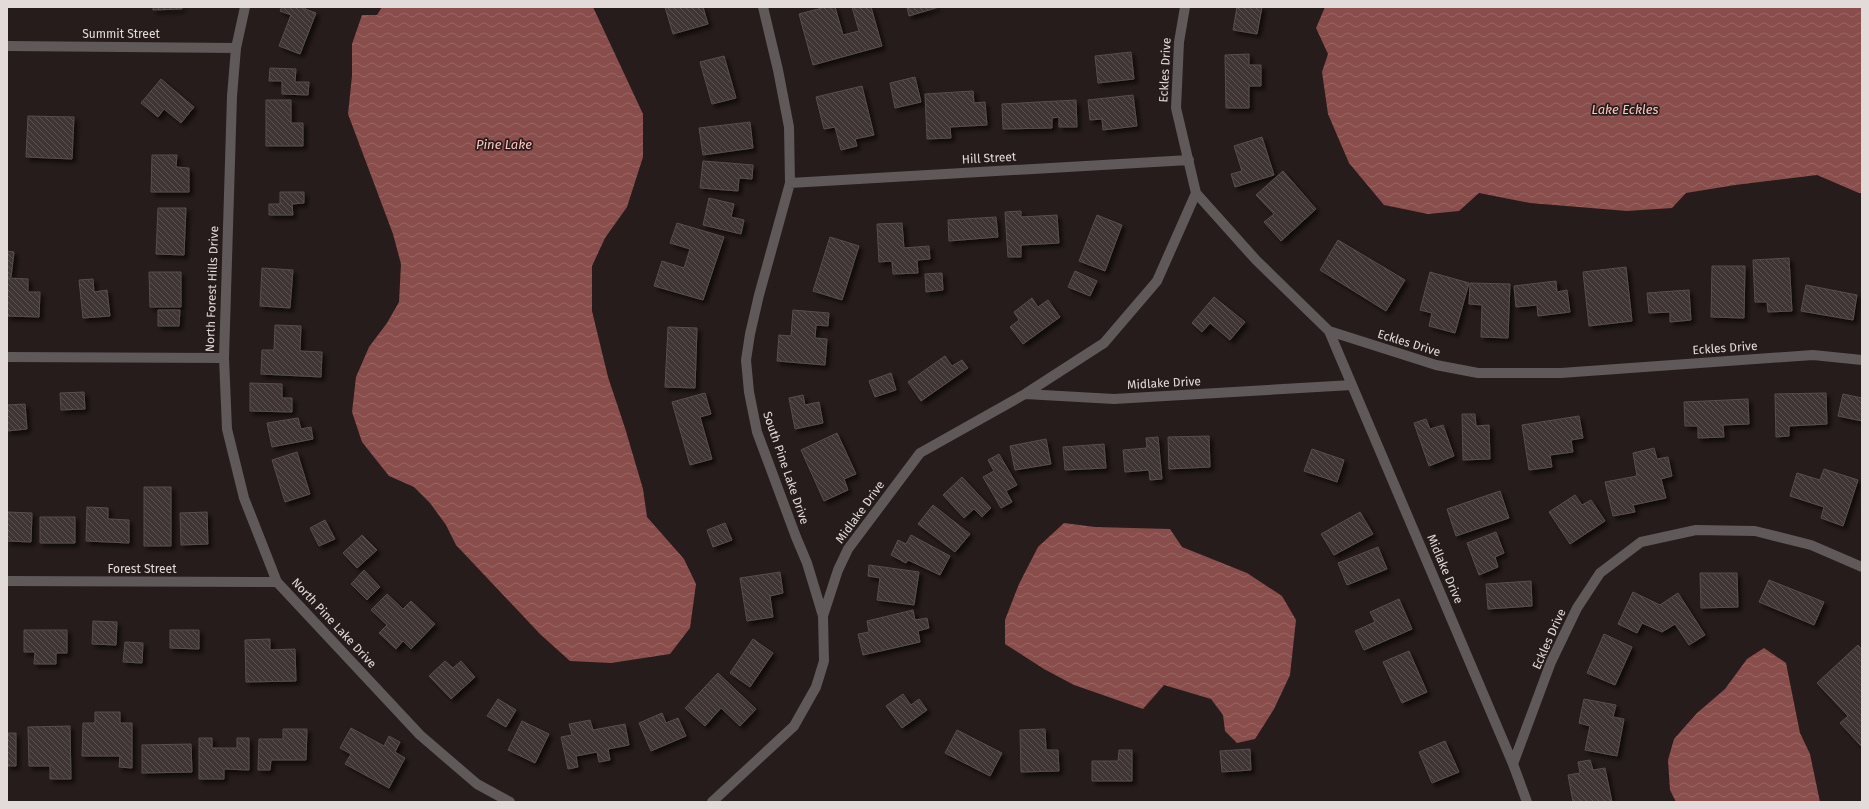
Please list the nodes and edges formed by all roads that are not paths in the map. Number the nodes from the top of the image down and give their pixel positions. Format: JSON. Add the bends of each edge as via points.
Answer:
{"nodes":[{"id":1,"x":245,"y":7,"type":"edge"},
{"id":2,"x":764,"y":7,"type":"edge"},
{"id":3,"x":1185,"y":7,"type":"edge"},
{"id":4,"x":7,"y":46,"type":"edge"},
{"id":5,"x":236,"y":48,"type":"junction"},
{"id":6,"x":1189,"y":160,"type":"junction"},
{"id":7,"x":790,"y":183,"type":"junction"},
{"id":8,"x":1196,"y":194,"type":"junction"},
{"id":9,"x":1329,"y":331,"type":"junction"},
{"id":10,"x":7,"y":357,"type":"edge"},
{"id":11,"x":224,"y":358,"type":"junction"},
{"id":12,"x":1862,"y":360,"type":"edge"},
{"id":13,"x":1352,"y":385,"type":"junction"},
{"id":14,"x":1026,"y":394,"type":"junction"},
{"id":15,"x":1862,"y":567,"type":"edge"},
{"id":16,"x":7,"y":581,"type":"edge"},
{"id":17,"x":277,"y":582,"type":"junction"},
{"id":18,"x":823,"y":616,"type":"junction"},
{"id":19,"x":1513,"y":764,"type":"junction"},
{"id":20,"x":510,"y":802,"type":"edge"},
{"id":21,"x":712,"y":802,"type":"edge"},
{"id":22,"x":1527,"y":802,"type":"edge"}],
"edges":[{"from":1,"to":5,"type":"street","name":"North Forest Hills Drive"},
{"from":2,"to":7,"type":"street","name":"South Pine Lake Drive","via":[[789,127]]},
{"from":3,"to":6,"type":"street","name":"Eckles Drive","via":[[1179,42],[1176,108]]},
{"from":4,"to":5,"type":"street","name":"Summit Street"},
{"from":5,"to":11,"type":"street","name":"North Forest Hills Drive","via":[[232,96]]},
{"from":6,"to":7,"type":"street","name":"Hill Street"},
{"from":6,"to":8,"type":"street","name":"Eckles Drive"},
{"from":7,"to":18,"type":"street","name":"South Pine Lake Drive","via":[[759,295],[746,360],[757,432],[807,563]]},
{"from":8,"to":9,"type":"street","name":"Eckles Drive","via":[[1256,260]]},
{"from":8,"to":14,"type":"street","name":"Midlake Drive","via":[[1157,281],[1104,343]]},
{"from":9,"to":12,"type":"street","name":"Eckles Drive","via":[[1436,365],[1478,373],[1561,372],[1813,355]]},
{"from":9,"to":13,"type":"street","name":"Midlake Drive"},
{"from":10,"to":11,"type":"street","name":"North Forest Hills Drive"},
{"from":11,"to":17,"type":"street","name":"North Pine Lake Drive","via":[[227,428],[244,498]]},
{"from":13,"to":14,"type":"street","name":"Midlake Drive","via":[[1114,399]]},
{"from":13,"to":19,"type":"street","name":"Midlake Drive"},
{"from":14,"to":18,"type":"street","name":"Midlake Drive","via":[[920,453],[848,549],[838,570]]},
{"from":15,"to":19,"type":"street","name":"Eckles Drive","via":[[1811,545],[1755,531],[1696,530],[1641,542],[1600,572],[1577,608],[1552,662]]},
{"from":16,"to":17,"type":"street","name":"Forest Street"},
{"from":17,"to":20,"type":"street","name":"North Pine Lake Drive","via":[[420,735],[477,784]]},
{"from":18,"to":21,"type":"street","name":"South Pine Lake Drive","via":[[824,661],[816,687],[794,726]]},
{"from":19,"to":22,"type":"street"}]}
